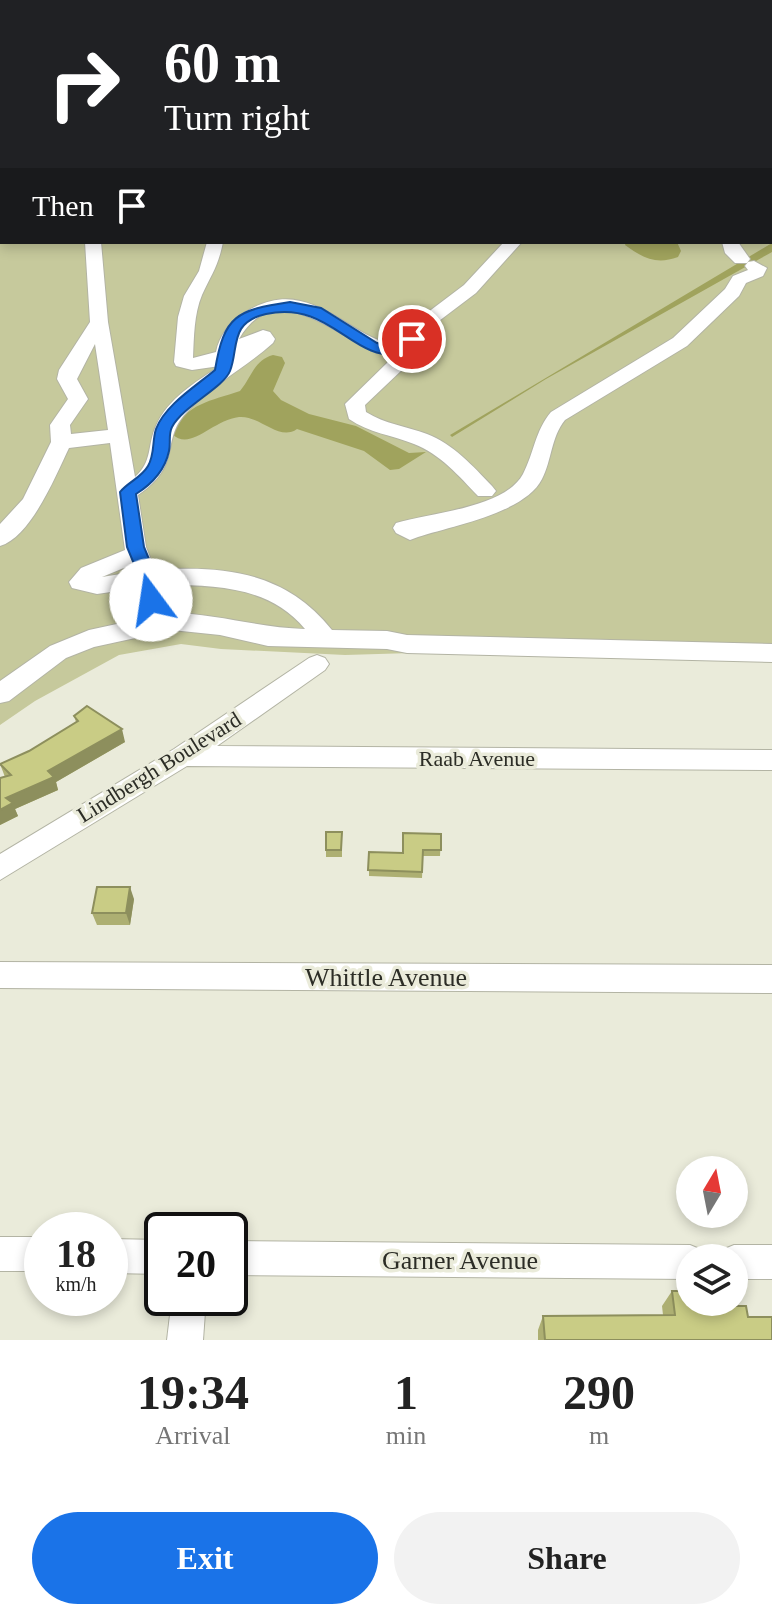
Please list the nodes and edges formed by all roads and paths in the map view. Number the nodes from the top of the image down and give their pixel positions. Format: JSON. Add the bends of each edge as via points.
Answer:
{"nodes":[{"id":1,"x":93,"y":244,"type":"edge"},
{"id":2,"x":215,"y":244,"type":"edge"},
{"id":3,"x":512,"y":244,"type":"edge"},
{"id":4,"x":731,"y":244,"type":"edge"},
{"id":5,"x":95,"y":335,"type":"junction"},
{"id":6,"x":398,"y":351,"type":"junction"},
{"id":7,"x":223,"y":363,"type":"junction"},
{"id":8,"x":118,"y":435,"type":"junction"},
{"id":9,"x":61,"y":442,"type":"junction"},
{"id":10,"x":485,"y":491,"type":"dead end"},
{"id":11,"x":128,"y":492,"type":"junction"},
{"id":12,"x":427,"y":525,"type":"dead end"},
{"id":13,"x":0,"y":538,"type":"edge"},
{"id":14,"x":138,"y":554,"type":"junction"},
{"id":15,"x":149,"y":590,"type":"junction"},
{"id":16,"x":163,"y":623,"type":"junction"},
{"id":17,"x":119,"y":631,"type":"junction"},
{"id":18,"x":326,"y":639,"type":"junction"},
{"id":19,"x":772,"y":653,"type":"edge"},
{"id":20,"x":317,"y":664,"type":"dead end"},
{"id":21,"x":0,"y":694,"type":"edge"},
{"id":22,"x":183,"y":756,"type":"junction"},
{"id":23,"x":772,"y":760,"type":"edge"},
{"id":24,"x":0,"y":868,"type":"edge"},
{"id":25,"x":0,"y":975,"type":"edge"},
{"id":26,"x":772,"y":979,"type":"edge"},
{"id":27,"x":0,"y":1254,"type":"edge"},
{"id":28,"x":24,"y":1254,"type":"edge"},
{"id":29,"x":248,"y":1258,"type":"edge"},
{"id":30,"x":676,"y":1262,"type":"edge"},
{"id":31,"x":748,"y":1262,"type":"edge"},
{"id":32,"x":772,"y":1262,"type":"edge"},
{"id":33,"x":187,"y":1316,"type":"edge"},
{"id":34,"x":185,"y":1340,"type":"edge"}],
"edges":[{"from":1,"to":5,"type":"street"},
{"from":2,"to":7,"type":"street","via":[[187,317],[182,359],[188,364]]},
{"from":3,"to":6,"type":"street","via":[[470,289]]},
{"from":4,"to":12,"type":"street","via":[[757,272],[737,282],[689,335],[553,421],[522,489]]},
{"from":5,"to":8,"type":"street"},
{"from":5,"to":9,"type":"street","via":[[69,370],[67,379],[78,399],[60,425]]},
{"from":6,"to":7,"type":"street","via":[[360,341],[317,311],[281,306],[257,311],[240,323],[228,338]]},
{"from":6,"to":10,"type":"street","via":[[397,364],[355,404],[356,415],[384,430],[423,439],[456,461]]},
{"from":7,"to":11,"type":"street","via":[[167,423],[154,470]]},
{"from":8,"to":9,"type":"street"},
{"from":8,"to":11,"type":"street"},
{"from":9,"to":13,"type":"street","via":[[32,503]]},
{"from":11,"to":14,"type":"street"},
{"from":14,"to":15,"type":"street"},
{"from":14,"to":15,"type":"street","via":[[89,573],[80,582]]},
{"from":15,"to":16,"type":"street"},
{"from":15,"to":17,"type":"street","via":[[146,610]]},
{"from":15,"to":18,"type":"street","via":[[233,580],[295,605]]},
{"from":16,"to":17,"type":"street"},
{"from":16,"to":18,"type":"street"},
{"from":17,"to":21,"type":"street","via":[[58,652]]},
{"from":18,"to":19,"type":"street"},
{"from":20,"to":22,"type":"street","name":"Lindbergh Boulevard"},
{"from":22,"to":23,"type":"street","name":"Raab Avenue"},
{"from":22,"to":24,"type":"street","name":"Lindbergh Boulevard"},
{"from":25,"to":26,"type":"street","name":"Whittle Avenue"},
{"from":27,"to":28,"type":"street"},
{"from":29,"to":30,"type":"street","name":"Garner Avenue"},
{"from":31,"to":32,"type":"street"},
{"from":33,"to":34,"type":"street"}]}
